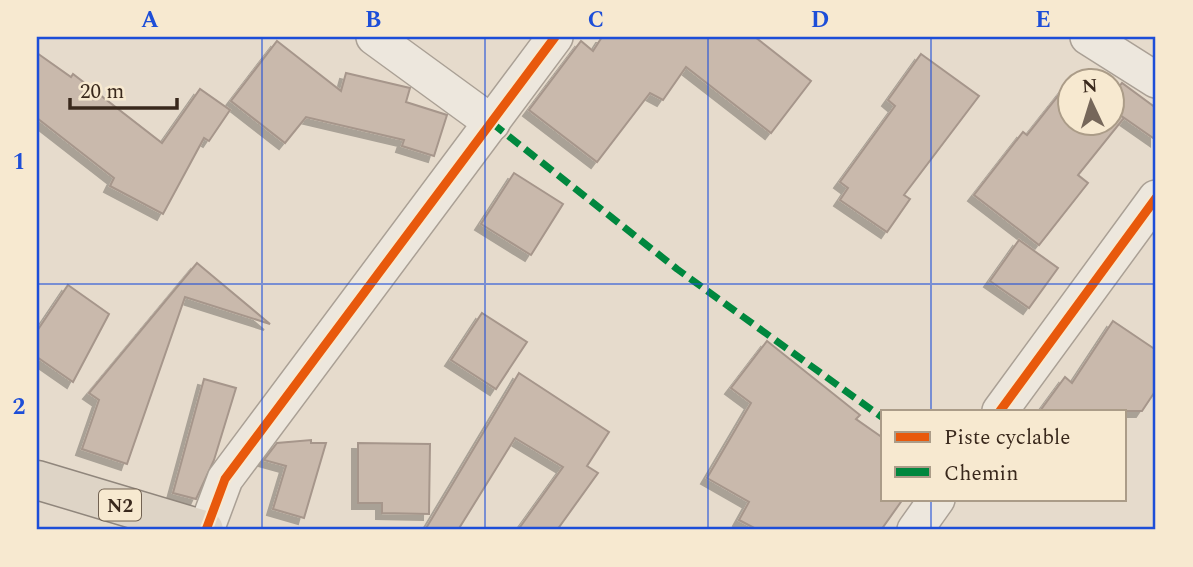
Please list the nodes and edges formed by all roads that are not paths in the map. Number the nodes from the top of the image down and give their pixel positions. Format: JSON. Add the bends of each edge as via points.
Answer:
{"nodes":[{"id":1,"x":374,"y":37,"type":"edge"},
{"id":2,"x":555,"y":37,"type":"edge"},
{"id":3,"x":1088,"y":37,"type":"edge"},
{"id":4,"x":1156,"y":80,"type":"edge"},
{"id":5,"x":492,"y":123,"type":"junction"},
{"id":6,"x":1156,"y":198,"type":"edge"},
{"id":7,"x":1001,"y":410,"type":"edge"},
{"id":8,"x":37,"y":480,"type":"edge"},
{"id":9,"x":936,"y":500,"type":"edge"},
{"id":10,"x":205,"y":530,"type":"edge"},
{"id":11,"x":915,"y":530,"type":"edge"}],
"edges":[{"from":1,"to":5,"type":"street"},
{"from":2,"to":5,"type":"street"},
{"from":3,"to":4,"type":"street"},
{"from":5,"to":10,"type":"street","via":[[225,479]]},
{"from":6,"to":7,"type":"street"},
{"from":8,"to":10,"type":"highway","number":"N2"},
{"from":9,"to":11,"type":"street"}]}
